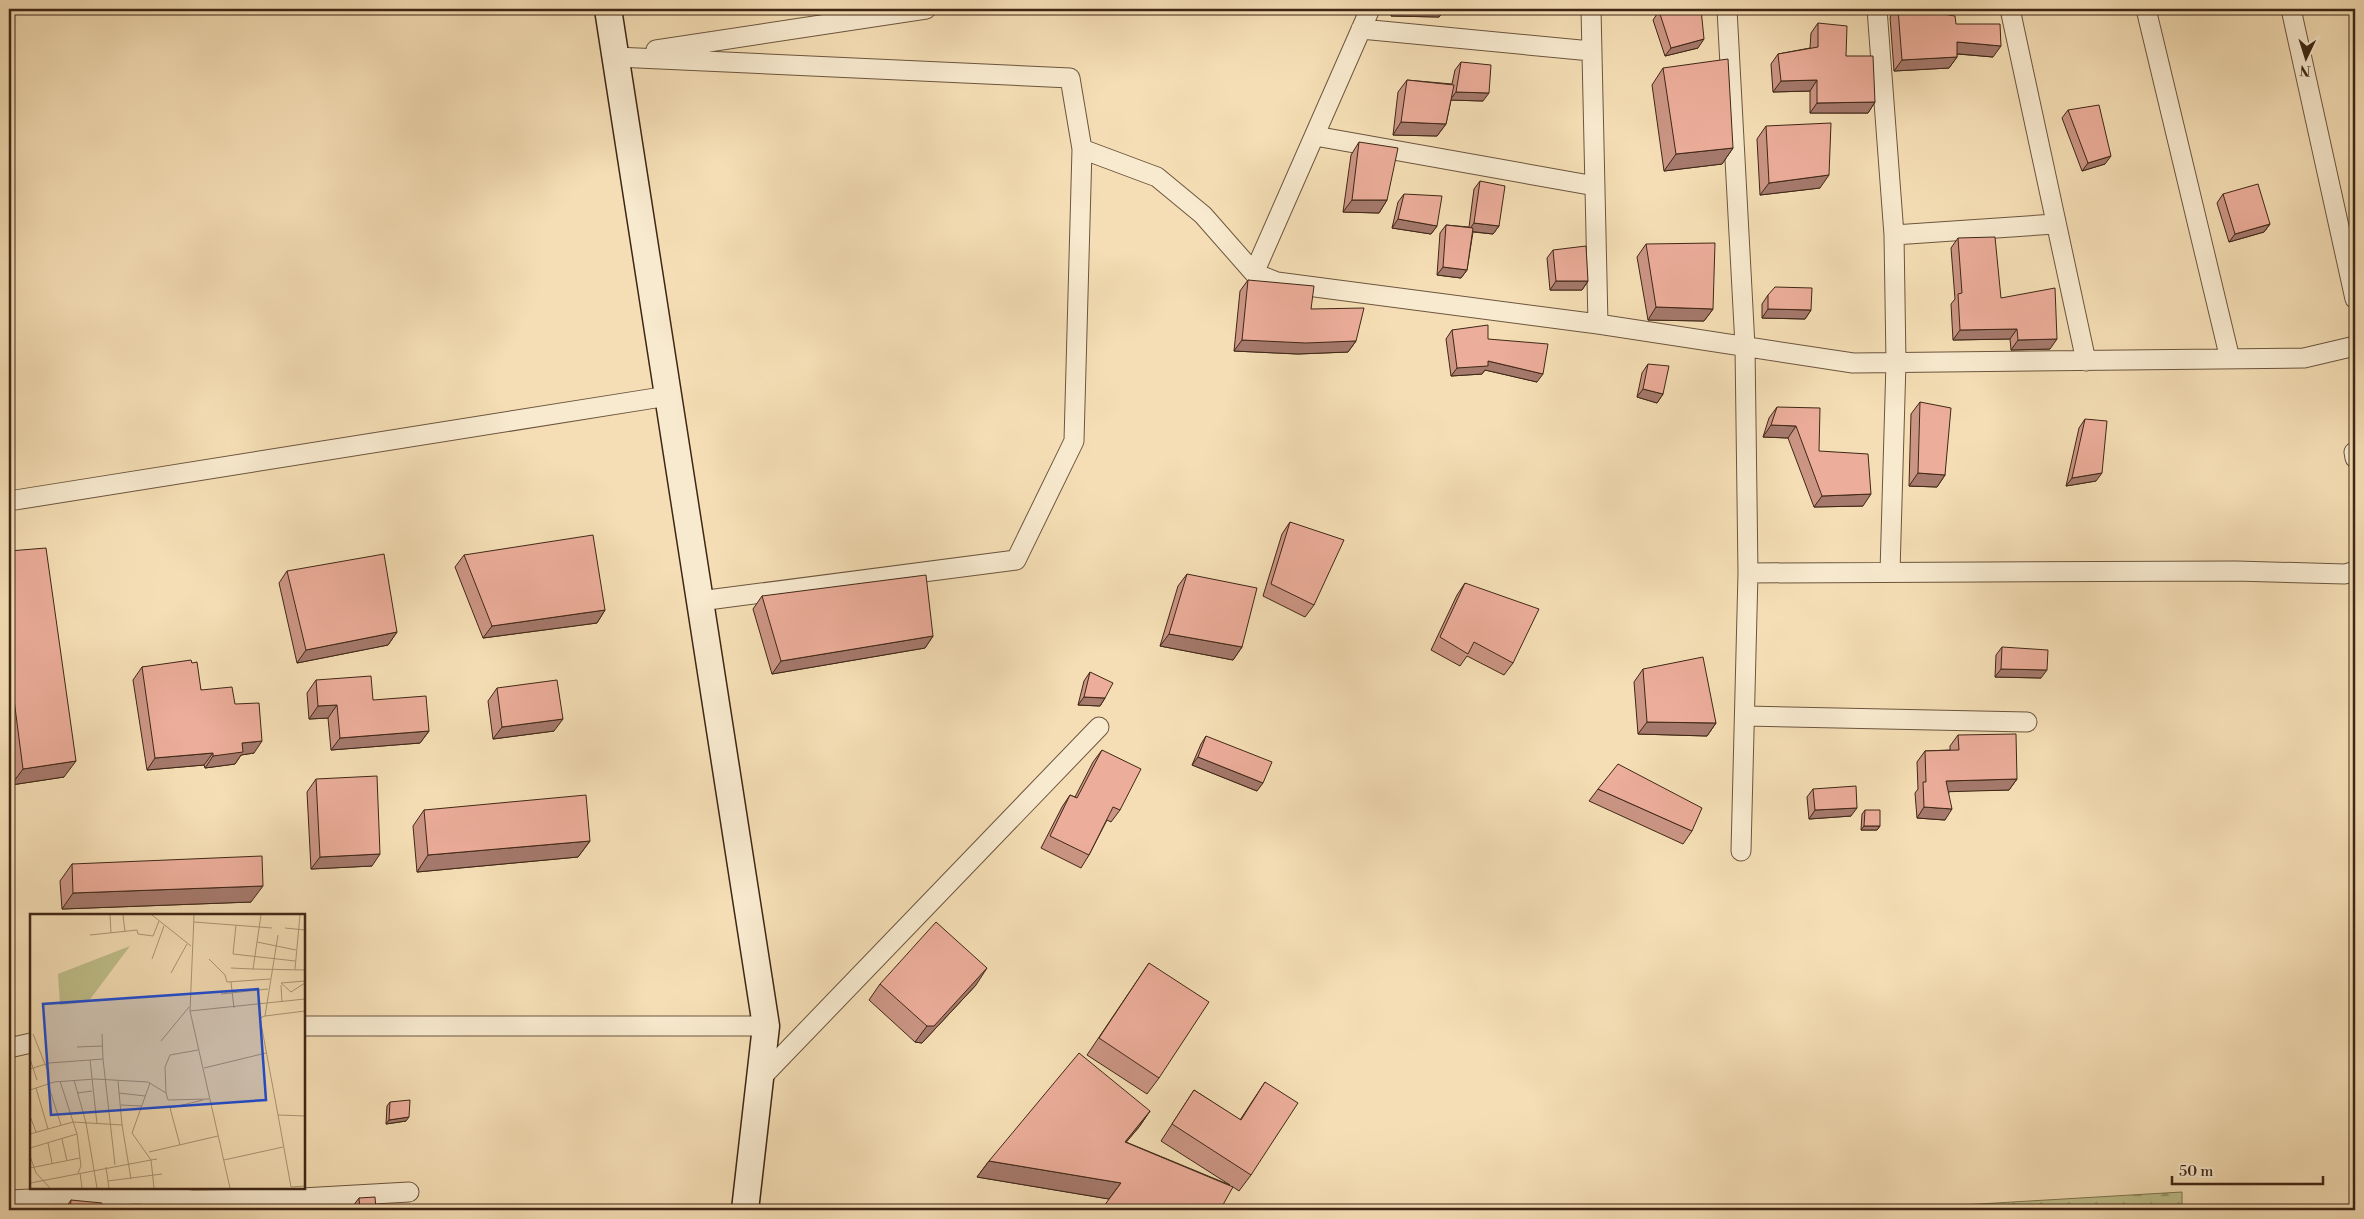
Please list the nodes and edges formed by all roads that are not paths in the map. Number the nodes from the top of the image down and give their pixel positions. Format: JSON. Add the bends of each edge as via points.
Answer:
{"nodes":[{"id":1,"x":608,"y":9,"type":"edge"},
{"id":2,"x":926,"y":9,"type":"edge"},
{"id":3,"x":1370,"y":9,"type":"edge"},
{"id":4,"x":1591,"y":9,"type":"edge"},
{"id":5,"x":1728,"y":9,"type":"edge"},
{"id":6,"x":1878,"y":9,"type":"edge"},
{"id":7,"x":2010,"y":9,"type":"edge"},
{"id":8,"x":2146,"y":9,"type":"edge"},
{"id":9,"x":2291,"y":9,"type":"edge"},
{"id":10,"x":1361,"y":29,"type":"junction"},
{"id":11,"x":1592,"y":51,"type":"junction"},
{"id":12,"x":616,"y":57,"type":"junction"},
{"id":13,"x":1315,"y":136,"type":"junction"},
{"id":14,"x":1082,"y":149,"type":"junction"},
{"id":15,"x":1595,"y":186,"type":"junction"},
{"id":16,"x":2055,"y":224,"type":"junction"},
{"id":17,"x":1894,"y":236,"type":"junction"},
{"id":18,"x":1254,"y":273,"type":"junction"},
{"id":19,"x":2355,"y":299,"type":"edge"},
{"id":20,"x":1598,"y":324,"type":"junction"},
{"id":21,"x":1745,"y":346,"type":"junction"},
{"id":22,"x":2355,"y":346,"type":"edge"},
{"id":23,"x":2230,"y":359,"type":"junction"},
{"id":24,"x":2086,"y":360,"type":"junction"},
{"id":25,"x":1896,"y":362,"type":"junction"},
{"id":26,"x":668,"y":396,"type":"junction"},
{"id":27,"x":9,"y":501,"type":"edge"},
{"id":28,"x":2355,"y":571,"type":"edge"},
{"id":29,"x":1890,"y":572,"type":"junction"},
{"id":30,"x":1748,"y":573,"type":"junction"},
{"id":31,"x":700,"y":600,"type":"junction"},
{"id":32,"x":1744,"y":716,"type":"junction"},
{"id":33,"x":2027,"y":722,"type":"dead end"},
{"id":34,"x":1099,"y":727,"type":"dead end"},
{"id":35,"x":1741,"y":851,"type":"dead end"},
{"id":36,"x":305,"y":1026,"type":"edge"},
{"id":37,"x":766,"y":1026,"type":"junction"},
{"id":38,"x":30,"y":1043,"type":"edge"},
{"id":39,"x":9,"y":1048,"type":"edge"},
{"id":40,"x":762,"y":1077,"type":"junction"},
{"id":41,"x":409,"y":1192,"type":"dead end"},
{"id":42,"x":284,"y":1199,"type":"edge"},
{"id":43,"x":9,"y":1200,"type":"edge"},
{"id":44,"x":745,"y":1210,"type":"edge"}],
"edges":[{"from":1,"to":12,"type":"main road"},
{"from":2,"to":12,"type":"street"},
{"from":3,"to":10,"type":"street"},
{"from":4,"to":11,"type":"street"},
{"from":5,"to":21,"type":"street"},
{"from":6,"to":17,"type":"street"},
{"from":7,"to":16,"type":"street"},
{"from":8,"to":23,"type":"street"},
{"from":9,"to":19,"type":"street"},
{"from":10,"to":11,"type":"street"},
{"from":10,"to":13,"type":"street"},
{"from":11,"to":15,"type":"street"},
{"from":12,"to":14,"type":"street","via":[[1070,78]]},
{"from":12,"to":26,"type":"main road"},
{"from":13,"to":15,"type":"street"},
{"from":13,"to":18,"type":"street"},
{"from":14,"to":18,"type":"street","via":[[1157,177],[1203,215]]},
{"from":14,"to":31,"type":"street","via":[[1074,442],[1016,560]]},
{"from":15,"to":20,"type":"street"},
{"from":16,"to":17,"type":"street"},
{"from":16,"to":24,"type":"street"},
{"from":17,"to":25,"type":"street"},
{"from":18,"to":20,"type":"street","via":[[1277,282]]},
{"from":20,"to":21,"type":"street"},
{"from":21,"to":25,"type":"street","via":[[1853,363]]},
{"from":21,"to":30,"type":"street"},
{"from":22,"to":23,"type":"street","via":[[2304,358]]},
{"from":23,"to":24,"type":"street"},
{"from":24,"to":25,"type":"street"},
{"from":25,"to":29,"type":"street"},
{"from":26,"to":27,"type":"street"},
{"from":26,"to":31,"type":"main road"},
{"from":28,"to":29,"type":"street","via":[[2345,574],[2236,571]]},
{"from":29,"to":30,"type":"street"},
{"from":30,"to":32,"type":"street"},
{"from":31,"to":37,"type":"main road"},
{"from":32,"to":33,"type":"street"},
{"from":32,"to":35,"type":"street"},
{"from":34,"to":40,"type":"street"},
{"from":36,"to":37,"type":"street"},
{"from":37,"to":40,"type":"main road"},
{"from":38,"to":39,"type":"street"},
{"from":40,"to":44,"type":"main road"},
{"from":41,"to":42,"type":"street"},
{"from":42,"to":43,"type":"street","via":[[192,1200],[138,1194]]}]}
